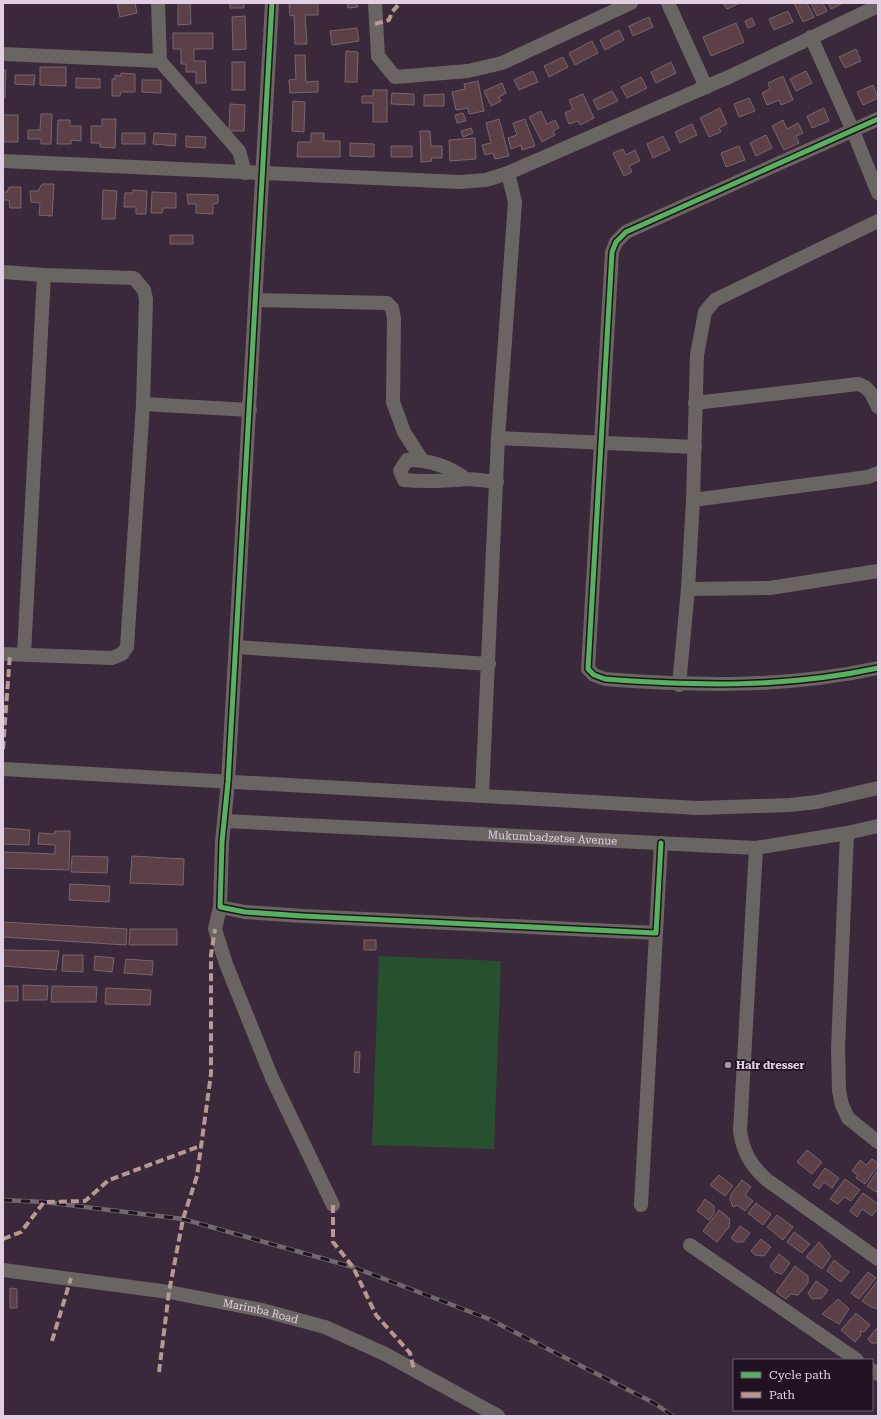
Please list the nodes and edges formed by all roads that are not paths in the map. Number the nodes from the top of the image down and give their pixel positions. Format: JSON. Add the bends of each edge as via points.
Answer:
{"nodes":[{"id":1,"x":158,"y":3,"type":"edge"},
{"id":2,"x":272,"y":3,"type":"edge"},
{"id":3,"x":375,"y":3,"type":"edge"},
{"id":4,"x":631,"y":3,"type":"edge"},
{"id":5,"x":668,"y":3,"type":"edge"},
{"id":6,"x":878,"y":6,"type":"edge"},
{"id":7,"x":810,"y":37,"type":"junction"},
{"id":8,"x":3,"y":54,"type":"edge"},
{"id":9,"x":160,"y":61,"type":"junction"},
{"id":10,"x":706,"y":87,"type":"junction"},
{"id":11,"x":878,"y":119,"type":"edge"},
{"id":12,"x":853,"y":131,"type":"junction"},
{"id":13,"x":3,"y":161,"type":"edge"},
{"id":14,"x":245,"y":173,"type":"junction"},
{"id":15,"x":508,"y":173,"type":"junction"},
{"id":16,"x":262,"y":174,"type":"junction"},
{"id":17,"x":878,"y":193,"type":"edge"},
{"id":18,"x":878,"y":221,"type":"edge"},
{"id":19,"x":3,"y":272,"type":"edge"},
{"id":20,"x":44,"y":275,"type":"junction"},
{"id":21,"x":256,"y":300,"type":"junction"},
{"id":22,"x":695,"y":403,"type":"junction"},
{"id":23,"x":143,"y":404,"type":"junction"},
{"id":24,"x":878,"y":407,"type":"edge"},
{"id":25,"x":250,"y":410,"type":"junction"},
{"id":26,"x":498,"y":438,"type":"junction"},
{"id":27,"x":600,"y":444,"type":"junction"},
{"id":28,"x":695,"y":448,"type":"junction"},
{"id":29,"x":422,"y":460,"type":"junction"},
{"id":30,"x":878,"y":473,"type":"edge"},
{"id":31,"x":466,"y":479,"type":"junction"},
{"id":32,"x":497,"y":482,"type":"junction"},
{"id":33,"x":693,"y":500,"type":"junction"},
{"id":34,"x":878,"y":570,"type":"edge"},
{"id":35,"x":688,"y":589,"type":"junction"},
{"id":36,"x":236,"y":647,"type":"junction"},
{"id":37,"x":3,"y":654,"type":"edge"},
{"id":38,"x":24,"y":654,"type":"junction"},
{"id":39,"x":489,"y":664,"type":"junction"},
{"id":40,"x":878,"y":668,"type":"edge"},
{"id":41,"x":679,"y":684,"type":"junction"},
{"id":42,"x":3,"y":769,"type":"edge"},
{"id":43,"x":228,"y":782,"type":"junction"},
{"id":44,"x":878,"y":788,"type":"edge"},
{"id":45,"x":482,"y":795,"type":"junction"},
{"id":46,"x":225,"y":821,"type":"junction"},
{"id":47,"x":878,"y":826,"type":"edge"},
{"id":48,"x":847,"y":833,"type":"junction"},
{"id":49,"x":661,"y":843,"type":"junction"},
{"id":50,"x":756,"y":848,"type":"junction"},
{"id":51,"x":220,"y":907,"type":"junction"},
{"id":52,"x":656,"y":933,"type":"junction"},
{"id":53,"x":878,"y":1142,"type":"edge"},
{"id":54,"x":333,"y":1205,"type":"dead end"},
{"id":55,"x":641,"y":1205,"type":"dead end"},
{"id":56,"x":690,"y":1245,"type":"dead end"},
{"id":57,"x":878,"y":1259,"type":"edge"},
{"id":58,"x":3,"y":1270,"type":"edge"},
{"id":59,"x":856,"y":1359,"type":"edge"},
{"id":60,"x":498,"y":1416,"type":"edge"}],
"edges":[{"from":1,"to":9,"type":"street"},
{"from":2,"to":16,"type":"street"},
{"from":3,"to":4,"type":"street","via":[[378,56],[395,77],[468,71],[502,63]]},
{"from":5,"to":10,"type":"street"},
{"from":6,"to":7,"type":"street"},
{"from":7,"to":10,"type":"street"},
{"from":7,"to":12,"type":"street"},
{"from":8,"to":9,"type":"street"},
{"from":9,"to":14,"type":"street","via":[[239,151]]},
{"from":10,"to":15,"type":"street"},
{"from":11,"to":12,"type":"street"},
{"from":12,"to":17,"type":"street"},
{"from":12,"to":27,"type":"street","via":[[620,236],[612,252]]},
{"from":13,"to":14,"type":"street"},
{"from":14,"to":16,"type":"street"},
{"from":15,"to":16,"type":"street","via":[[486,180],[460,182]]},
{"from":15,"to":26,"type":"street","via":[[515,202]]},
{"from":16,"to":21,"type":"street"},
{"from":18,"to":22,"type":"street","via":[[709,305],[702,323],[698,349]]},
{"from":19,"to":20,"type":"street"},
{"from":20,"to":23,"type":"street","via":[[134,278],[141,285],[146,299]]},
{"from":20,"to":38,"type":"street"},
{"from":21,"to":25,"type":"street"},
{"from":21,"to":29,"type":"street","via":[[387,303],[392,308],[394,318],[393,402],[404,432]]},
{"from":22,"to":24,"type":"street","via":[[858,384],[870,391]]},
{"from":22,"to":28,"type":"street"},
{"from":23,"to":25,"type":"street"},
{"from":23,"to":38,"type":"street","via":[[127,647],[122,654],[112,658]]},
{"from":25,"to":36,"type":"street"},
{"from":26,"to":27,"type":"street"},
{"from":26,"to":32,"type":"street"},
{"from":27,"to":28,"type":"street"},
{"from":27,"to":41,"type":"street","via":[[588,669],[594,675],[605,679]]},
{"from":28,"to":33,"type":"street"},
{"from":29,"to":31,"type":"street","via":[[454,470]]},
{"from":29,"to":31,"type":"street","via":[[407,460],[404,463],[400,471],[404,480],[446,482]]},
{"from":30,"to":33,"type":"street","via":[[868,477]]},
{"from":31,"to":32,"type":"street"},
{"from":32,"to":39,"type":"street"},
{"from":33,"to":35,"type":"street"},
{"from":34,"to":35,"type":"street","via":[[770,588]]},
{"from":35,"to":41,"type":"street"},
{"from":36,"to":39,"type":"street"},
{"from":36,"to":43,"type":"street"},
{"from":37,"to":38,"type":"street"},
{"from":39,"to":45,"type":"street"},
{"from":40,"to":41,"type":"street","via":[[814,680],[758,684]]},
{"from":42,"to":43,"type":"street"},
{"from":43,"to":45,"type":"street"},
{"from":43,"to":46,"type":"street"},
{"from":44,"to":45,"type":"street","via":[[817,802],[732,808]]},
{"from":46,"to":49,"type":"street","name":"Mukumbadzetse Avenue"},
{"from":46,"to":51,"type":"street"},
{"from":47,"to":48,"type":"street","name":"Mukumbadzetse Avenue"},
{"from":48,"to":50,"type":"street","name":"Mukumbadzetse Avenue"},
{"from":48,"to":53,"type":"street","via":[[838,1048],[839,1091],[848,1118]]},
{"from":49,"to":50,"type":"street","name":"Mukumbadzetse Avenue"},
{"from":49,"to":52,"type":"street"},
{"from":50,"to":57,"type":"street","via":[[740,1130],[745,1152],[754,1167],[767,1180]]},
{"from":51,"to":52,"type":"street","via":[[245,912]]},
{"from":51,"to":54,"type":"street","via":[[216,929],[228,972],[272,1078]]},
{"from":52,"to":55,"type":"street"},
{"from":56,"to":59,"type":"street"},
{"from":58,"to":60,"type":"street","name":"Marimba Road","via":[[169,1292],[262,1310],[325,1327],[385,1354]]}]}
